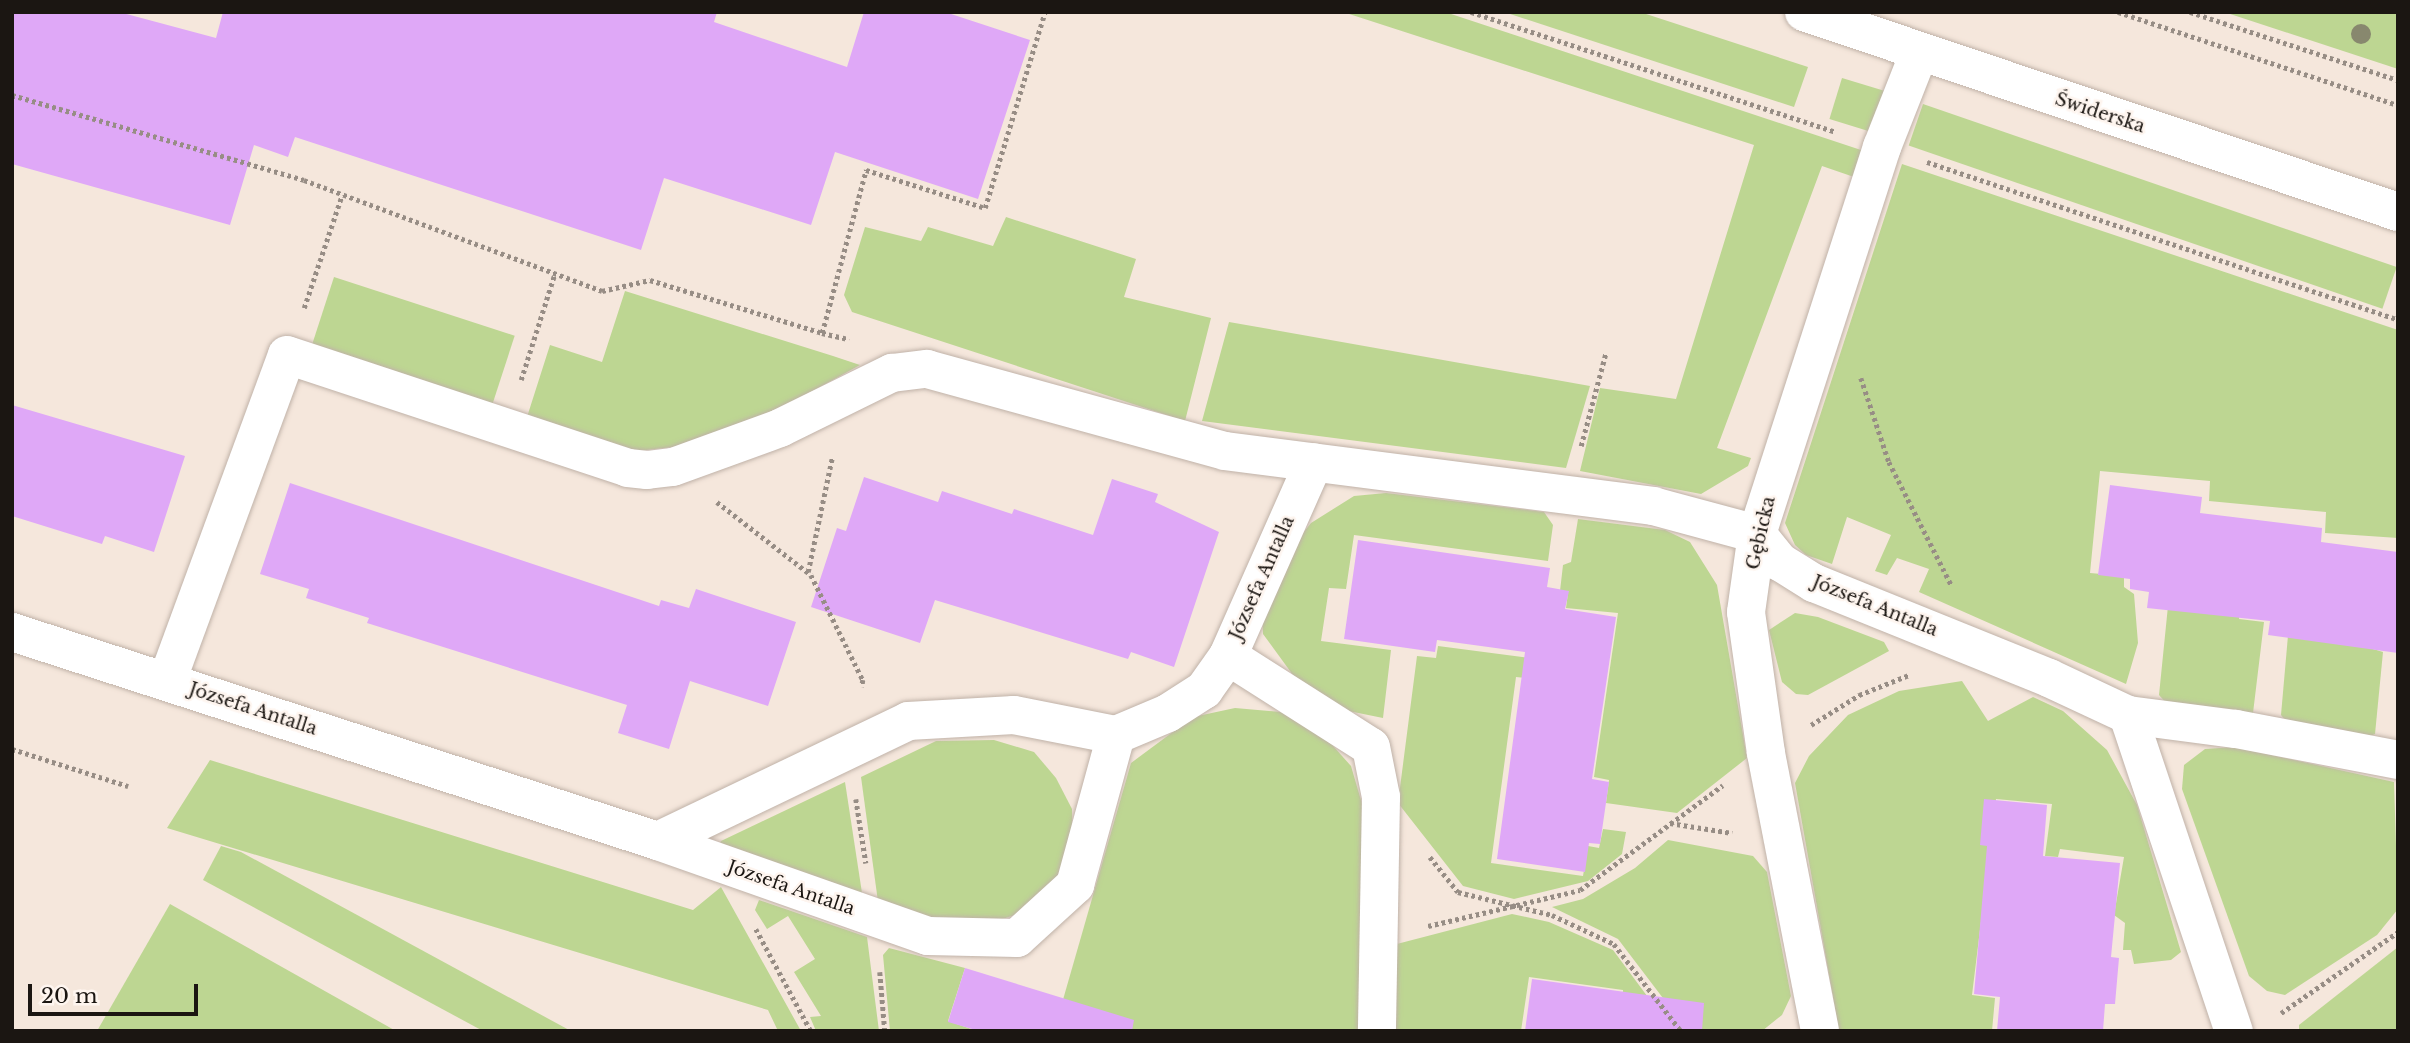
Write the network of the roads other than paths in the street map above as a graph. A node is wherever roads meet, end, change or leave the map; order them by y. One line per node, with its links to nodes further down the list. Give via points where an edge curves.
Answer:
1 (1804, 12): 2 (street, Świderska)
2 (1919, 53): 3 (street, Świderska); 5 (street, Gębicka, via 1882,147)
3 (2398, 212)
4 (1314, 462): 5 (street, via 1653,506); 7 (street, Józsefa Antalla); 8 (street, via 1225,451 927,369 892,373 780,428 673,467 628,468 287,355)
5 (1757, 534): 9 (street, Józsefa Antalla, via 1780,562 1814,583); 14 (street, Gębicka, via 1746,611 1766,753)
6 (12, 632): 8 (street, Józsefa Antalla)
7 (1228, 656): 10 (street, Józsefa Antalla, via 1204,690 1168,713); 13 (street, via 1371,747 1381,797)
8 (167, 681): 12 (street, Józsefa Antalla)
9 (2128, 715): 11 (street, Józsefa Antalla, via 2236,729); 15 (street)
10 (1116, 735): 12 (street, via 1014,715 908,721); 12 (street, Józsefa Antalla, via 1075,885 1017,937 928,936)
11 (2398, 760)
12 (657, 841)
13 (1377, 1031)
14 (1820, 1031)
15 (2234, 1031)

